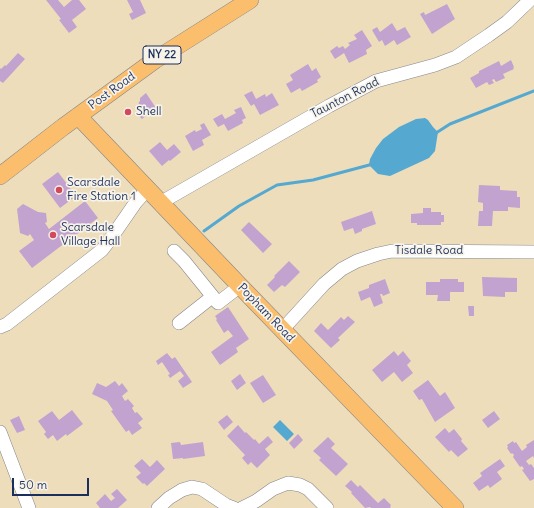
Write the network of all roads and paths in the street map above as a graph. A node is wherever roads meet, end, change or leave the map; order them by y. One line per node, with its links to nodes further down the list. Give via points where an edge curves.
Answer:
1 (530, 0): 6 (street, Taunton Road, via 506,22 456,56 435,65 376,81)
2 (245, 1): 3 (main road, Post Road / NY 22, via 155,60)
3 (78, 116): 4 (main road, Post Road / NY 22); 5 (main road, Popham Road)
4 (0, 176)
5 (148, 190): 6 (main road, Popham Road); 12 (street, via 136,202 102,250)
6 (160, 203): 9 (main road, Popham Road)
7 (174, 251): 10 (street)
8 (534, 252): 13 (street, Tisdale Road, via 392,251 378,254 342,269 324,284)
9 (240, 286): 10 (street, via 218,303); 13 (main road, Popham Road)
10 (212, 297): 11 (street)
11 (179, 323)
12 (0, 327)
13 (282, 330): 20 (main road, Popham Road)
14 (0, 432): 15 (street)
15 (29, 508)
16 (158, 508): 17 (street, via 169,498 192,487 202,489)
17 (234, 508)
18 (242, 508): 19 (street, via 273,488 294,483 308,489)
19 (327, 508)
20 (455, 508)

